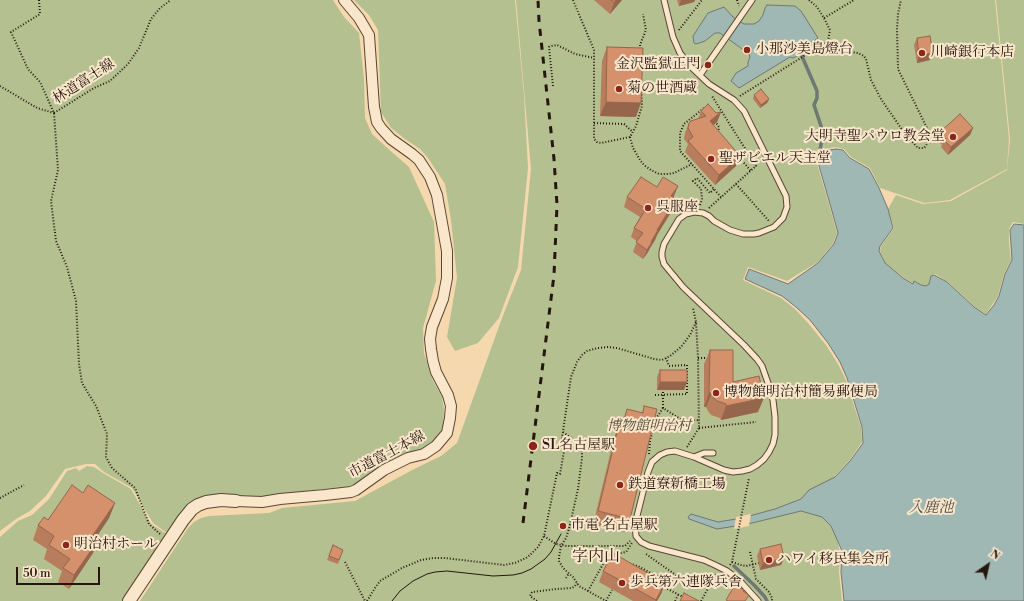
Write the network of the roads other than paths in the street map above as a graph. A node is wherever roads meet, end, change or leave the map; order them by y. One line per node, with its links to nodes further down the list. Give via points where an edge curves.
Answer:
1 (344, 0): 7 (street, 市道富士本線, via 369,35 377,122 385,134 419,160 426,169 437,195 447,251 447,278 430,339 436,372 451,406 447,433 436,446 424,454 408,458 384,470 350,492 262,502)
2 (664, 0): 4 (lane, via 673,37 680,53)
3 (752, 0): 4 (lane)
4 (700, 75): 6 (lane, via 734,100 746,115 787,202 785,213 779,223 759,233 749,234 730,230 703,213 686,214 679,219 664,244 664,264 682,287 757,359 762,366 773,400 773,444 757,465 733,472)
5 (713, 453): 6 (lane)
6 (694, 457): 9 (lane, via 675,451 656,458 648,472 635,524 636,536 645,544 715,565 739,580)
7 (236, 501): 8 (street, 市道富士本線, via 206,502 186,515)
8 (129, 601)
9 (758, 601)

